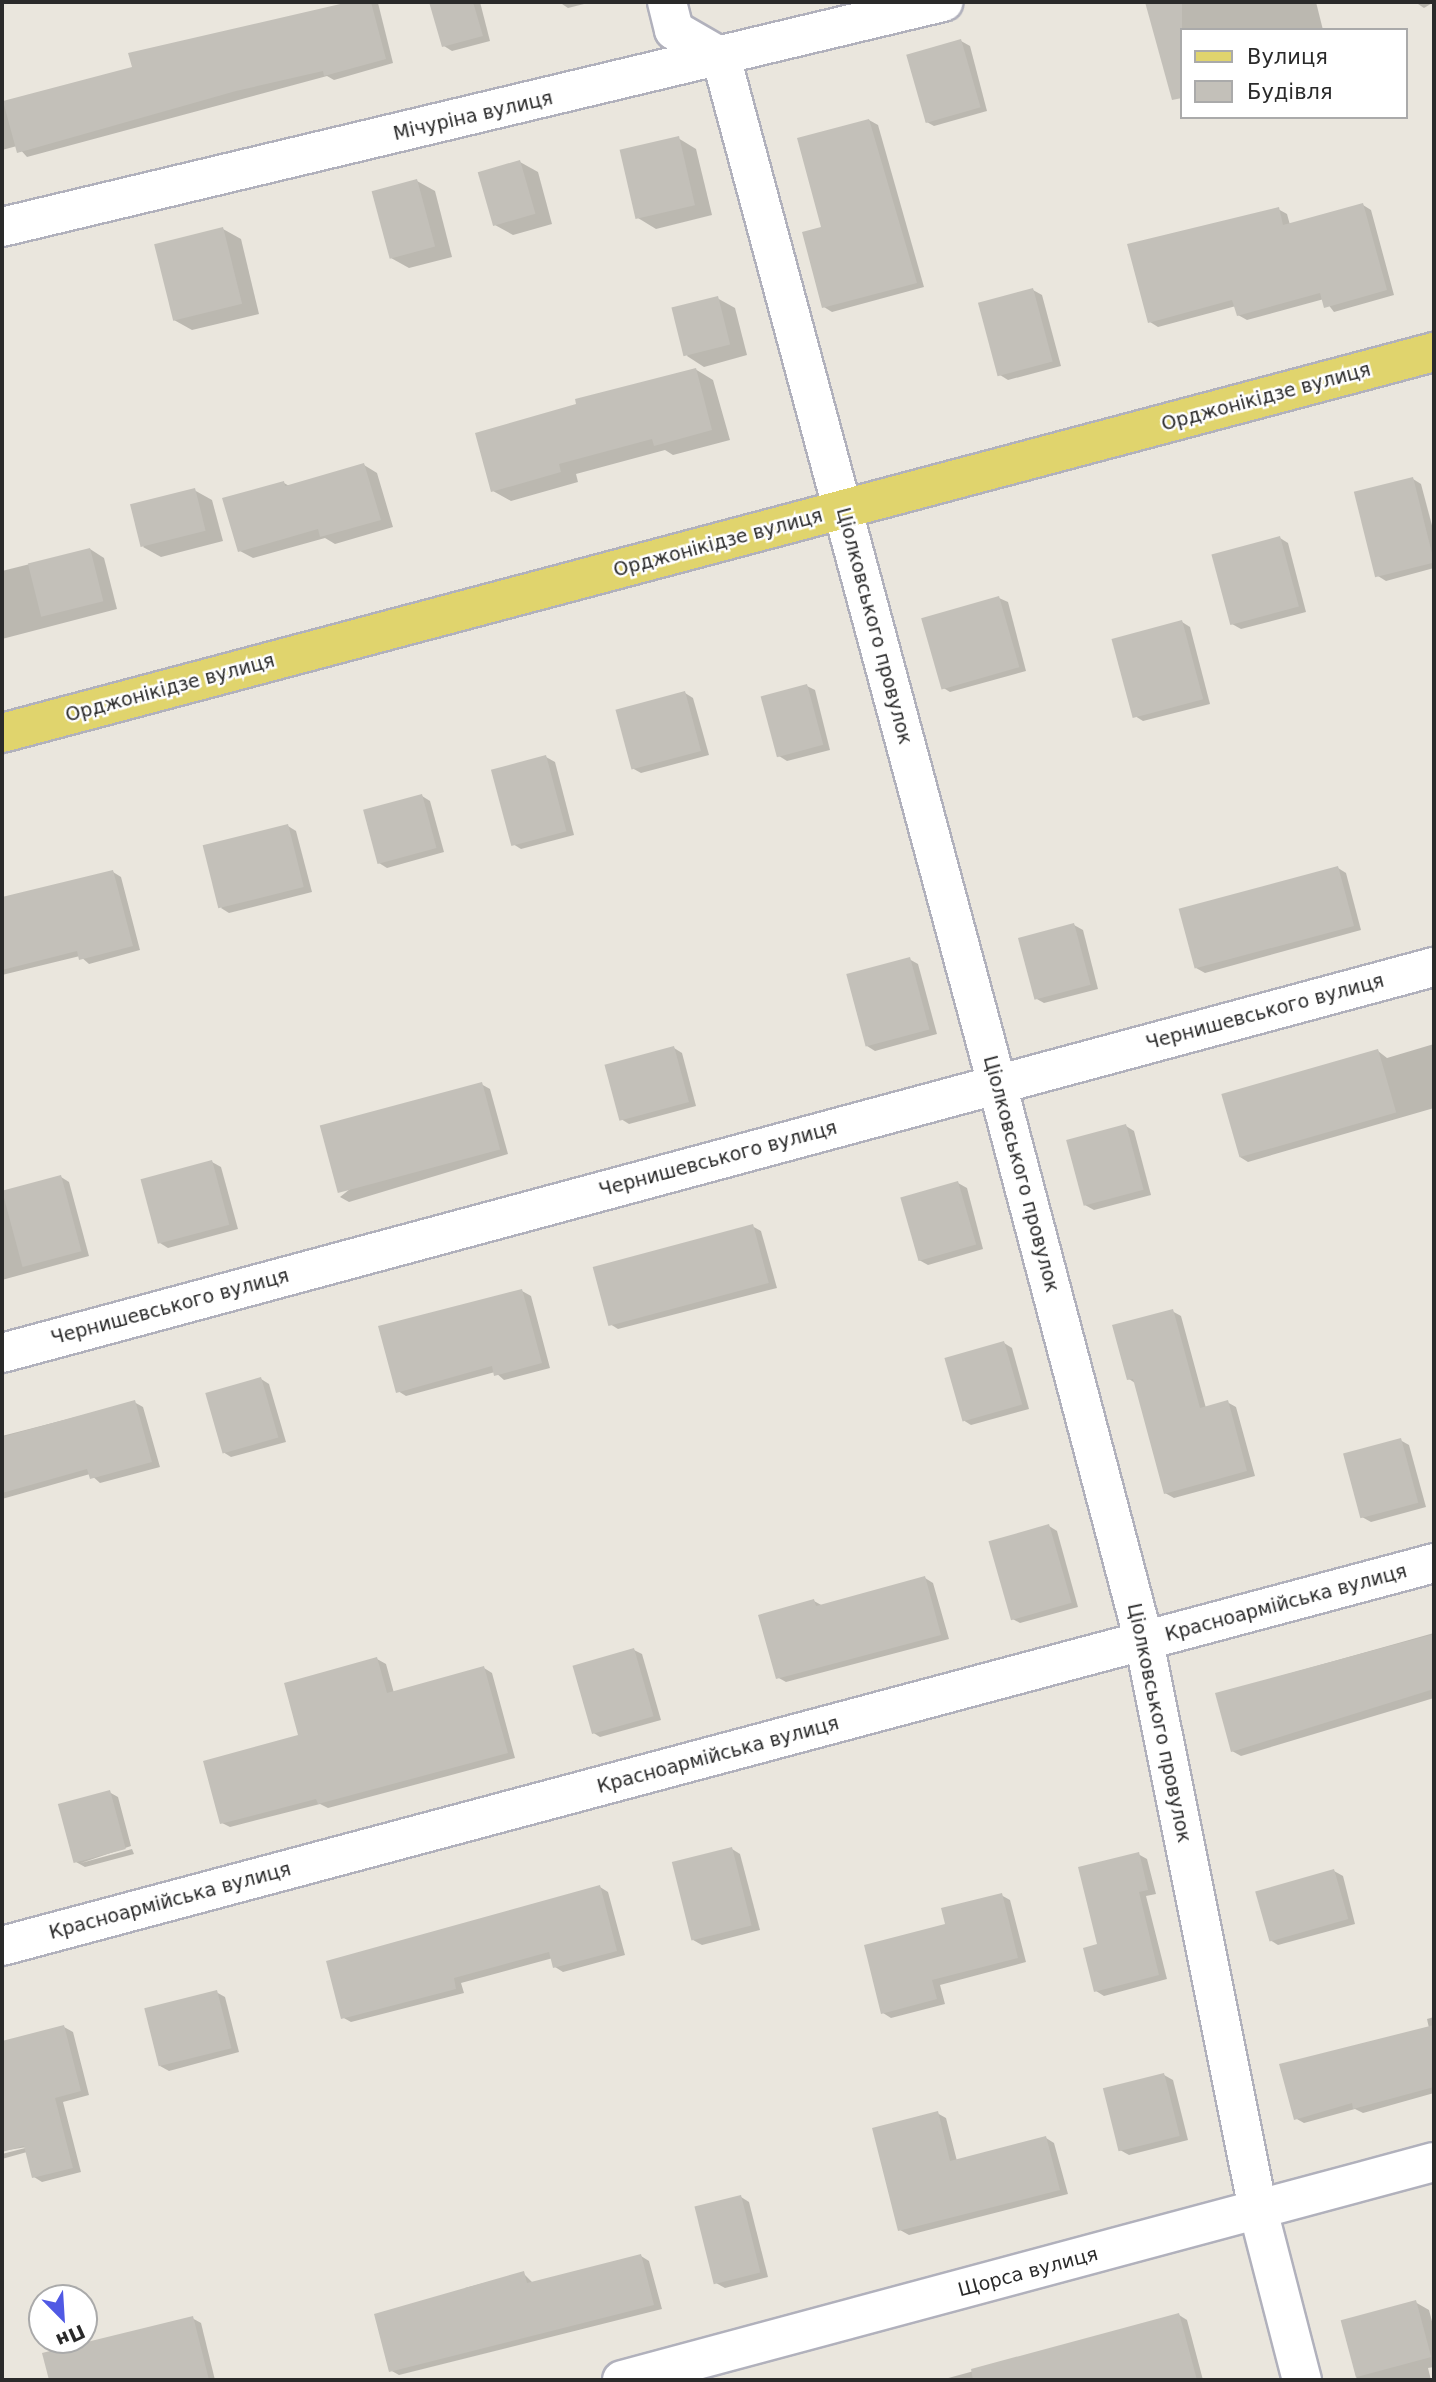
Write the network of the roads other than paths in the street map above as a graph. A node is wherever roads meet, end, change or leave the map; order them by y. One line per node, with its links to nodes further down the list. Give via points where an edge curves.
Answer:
1 (667, 2): 3 (street, via 674,30)
2 (943, 2): 3 (street, Мічуріна вулиця)
3 (721, 57): 4 (street, Мічуріна вулиця); 6 (street, Ціолковського провулок)
4 (2, 227)
5 (1434, 352): 6 (main road, Орджонікідзе вулиця)
6 (843, 509): 7 (main road, Орджонікідзе вулиця); 9 (street, Ціолковського провулок)
7 (2, 733)
8 (1434, 967): 9 (street, Чернишевського вулиця)
9 (998, 1084): 10 (street, Чернишевського вулиця); 12 (street, Ціолковського провулок)
10 (2, 1353)
11 (1434, 1563): 12 (street, Красноармійська вулиця)
12 (1144, 1641): 13 (street, Красноармійська вулиця); 15 (street, Ціолковського провулок)
13 (2, 1946)
14 (1434, 2162): 15 (street, Щорса вулиця)
15 (1258, 2210): 16 (street, Щорса вулиця); 17 (street, Ціолковського провулок)
16 (622, 2380)
17 (1302, 2380)

